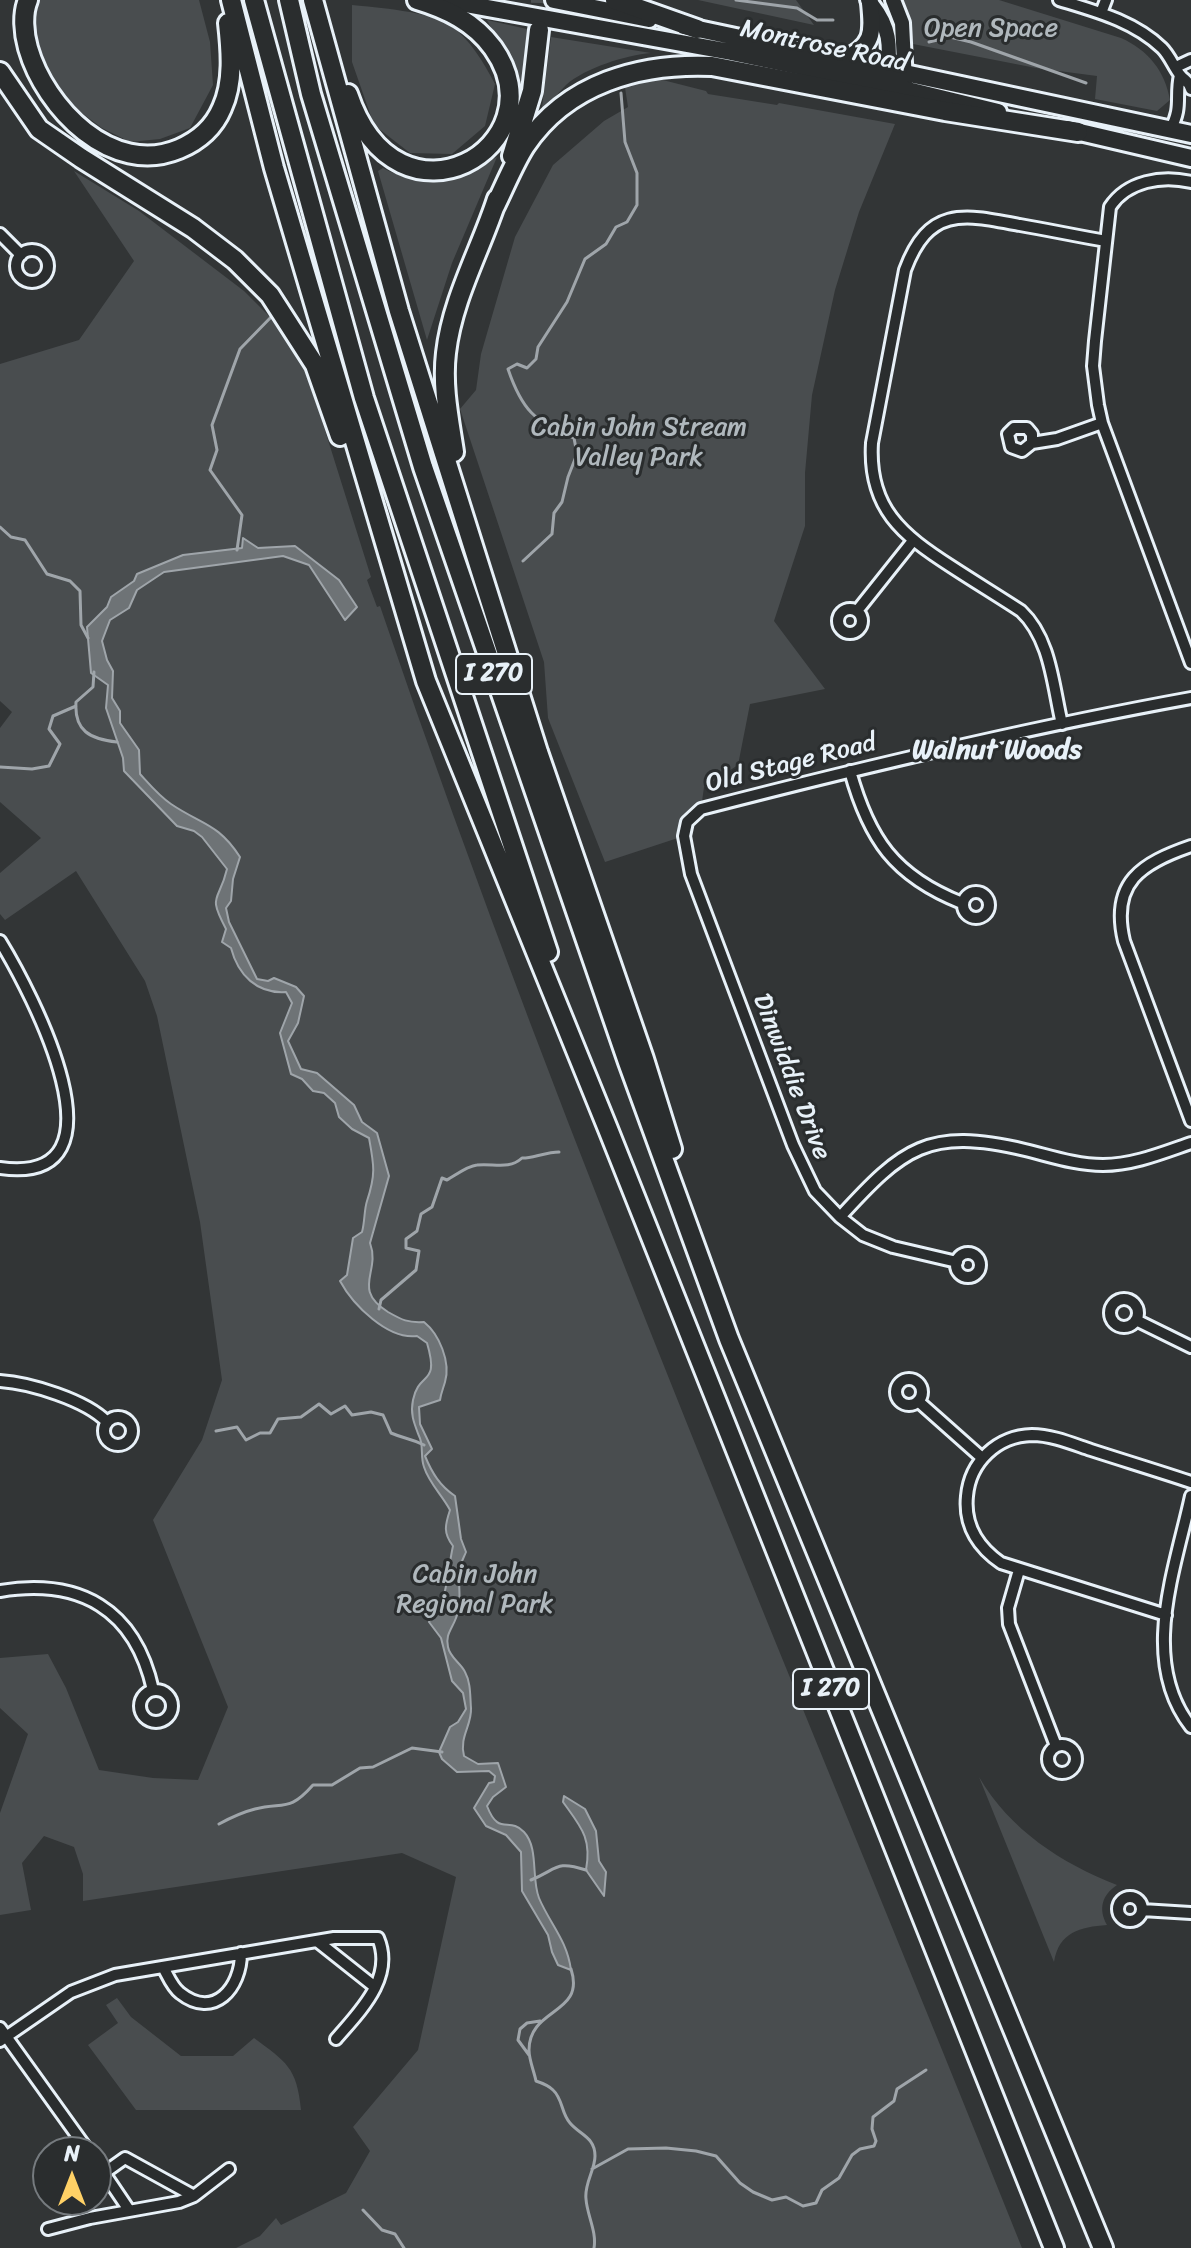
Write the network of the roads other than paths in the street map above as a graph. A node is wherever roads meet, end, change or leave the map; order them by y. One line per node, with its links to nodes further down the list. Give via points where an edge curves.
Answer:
1 (28, 0): 2 (highway, via 28,49 60,108 102,143 144,155 167,154 200,137 223,107 229,87)
2 (229, 0): 36 (highway, I 270)
3 (254, 0): 48 (highway, I 270, via 364,398)
4 (289, 0): 54 (highway, I 270, via 311,94 423,467)
5 (417, 0): 12 (highway, via 448,10 476,30 498,56 509,87 506,117 493,141 472,160 442,171 410,167 377,148 354,110)
6 (443, 0): 21 (main road, Montrose Road)
7 (554, 0): 15 (main road, Montrose Road)
8 (615, 0): 15 (highway)
9 (893, 0): 22 (street, via 902,23)
10 (1059, 0): 14 (street)
11 (1106, 0): 14 (street)
12 (313, 1): 35 (highway, I 270, via 399,311)
13 (869, 1): 17 (main road, via 869,41 858,54); 21 (street, via 887,26)
14 (1101, 13): 19 (street, via 1140,30 1164,50)
15 (697, 29): 17 (main road, Montrose Road)
16 (539, 30): 29 (highway, via 532,91)
17 (843, 60): 21 (main road, Montrose Road)
18 (1191, 60): 19 (street)
19 (1178, 71): 23 (street); 24 (street, via 1180,107)
20 (0, 72): 36 (highway, via 39,129 193,228 270,295 315,365 366,511)
21 (888, 77): 22 (main road, Montrose Road)
22 (905, 81): 24 (main road, Montrose Road); 25 (main road, Montrose Road)
23 (1191, 89)
24 (1170, 130): 26 (main road, Montrose Road)
25 (1078, 132): 27 (main road, Montrose Road); 29 (highway, via 712,66 661,66 620,75 588,90 541,126 524,147)
26 (1191, 134)
27 (1191, 158)
28 (1191, 182): 31 (street, via 1150,181 1123,190 1110,207)
29 (494, 208): 35 (highway, via 452,320 446,353 444,383)
30 (0, 234): 32 (street)
31 (1106, 241): 33 (street, via 1093,366); 37 (street, via 972,216 944,221 915,247 905,270 871,460 883,504)
32 (21, 255)
33 (1102, 423): 34 (street); 39 (street)
34 (1032, 443)
35 (463, 510): 54 (highway, I 270, via 538,752 644,1059)
36 (383, 541): 48 (highway, I 270, via 426,681)
37 (912, 542): 38 (street); 41 (street, via 1028,618 1044,646)
38 (857, 611)
39 (1191, 663)
40 (1191, 698): 41 (street, Old Stage Road)
41 (1062, 724): 42 (street, Old Stage Road)
42 (850, 771): 43 (street, Old Stage Road, via 701,809); 45 (street, via 869,826 895,860)
43 (687, 822): 51 (street, Dinwiddie Drive, via 684,836 700,902 793,1145 815,1191)
44 (1191, 846): 47 (street, via 1144,866 1128,888 1121,915 1124,941)
45 (962, 903)
46 (0, 941): 50 (street, via 46,1029 69,1123 60,1148 46,1163 26,1170)
47 (1191, 1121)
48 (608, 1129): 83 (highway, I 270)
49 (1191, 1143): 51 (street, via 1114,1165 1079,1163 976,1140 927,1146 883,1171)
50 (0, 1168)
51 (840, 1217): 52 (street, Dinwiddie Drive, via 877,1241)
52 (957, 1262)
53 (1136, 1320): 55 (street)
54 (729, 1339): 84 (highway, I 270)
55 (1191, 1347)
56 (0, 1381): 58 (street, via 86,1405)
57 (918, 1401): 59 (street)
58 (107, 1422)
59 (981, 1457): 60 (street, via 1020,1436 1041,1436); 62 (street, via 968,1487 971,1528 988,1553)
60 (1191, 1482)
61 (1191, 1496): 64 (street)
62 (1019, 1570): 64 (street); 67 (street, via 1009,1624)
63 (0, 1591): 65 (street, via 46,1587 100,1605 137,1641)
64 (1166, 1615): 66 (street, via 1167,1680)
65 (153, 1690)
66 (1191, 1727)
67 (1056, 1746)
68 (1142, 1910): 69 (street)
69 (1191, 1913)
70 (317, 1941): 71 (street); 73 (street); 73 (street, via 378,1938 382,1959)
71 (241, 1953): 72 (street); 72 (street, via 236,1984 211,2002 184,1996)
72 (163, 1967): 74 (street, via 92,1982)
73 (375, 1987): 75 (street)
74 (2, 2035): 76 (street)
75 (336, 2039)
76 (77, 2136)
77 (112, 2167): 80 (street, via 125,2158)
78 (229, 2169): 80 (street)
79 (112, 2185): 81 (street)
80 (194, 2196): 81 (street)
81 (129, 2210): 82 (street)
82 (48, 2229)
83 (1054, 2248)
84 (1103, 2248)

